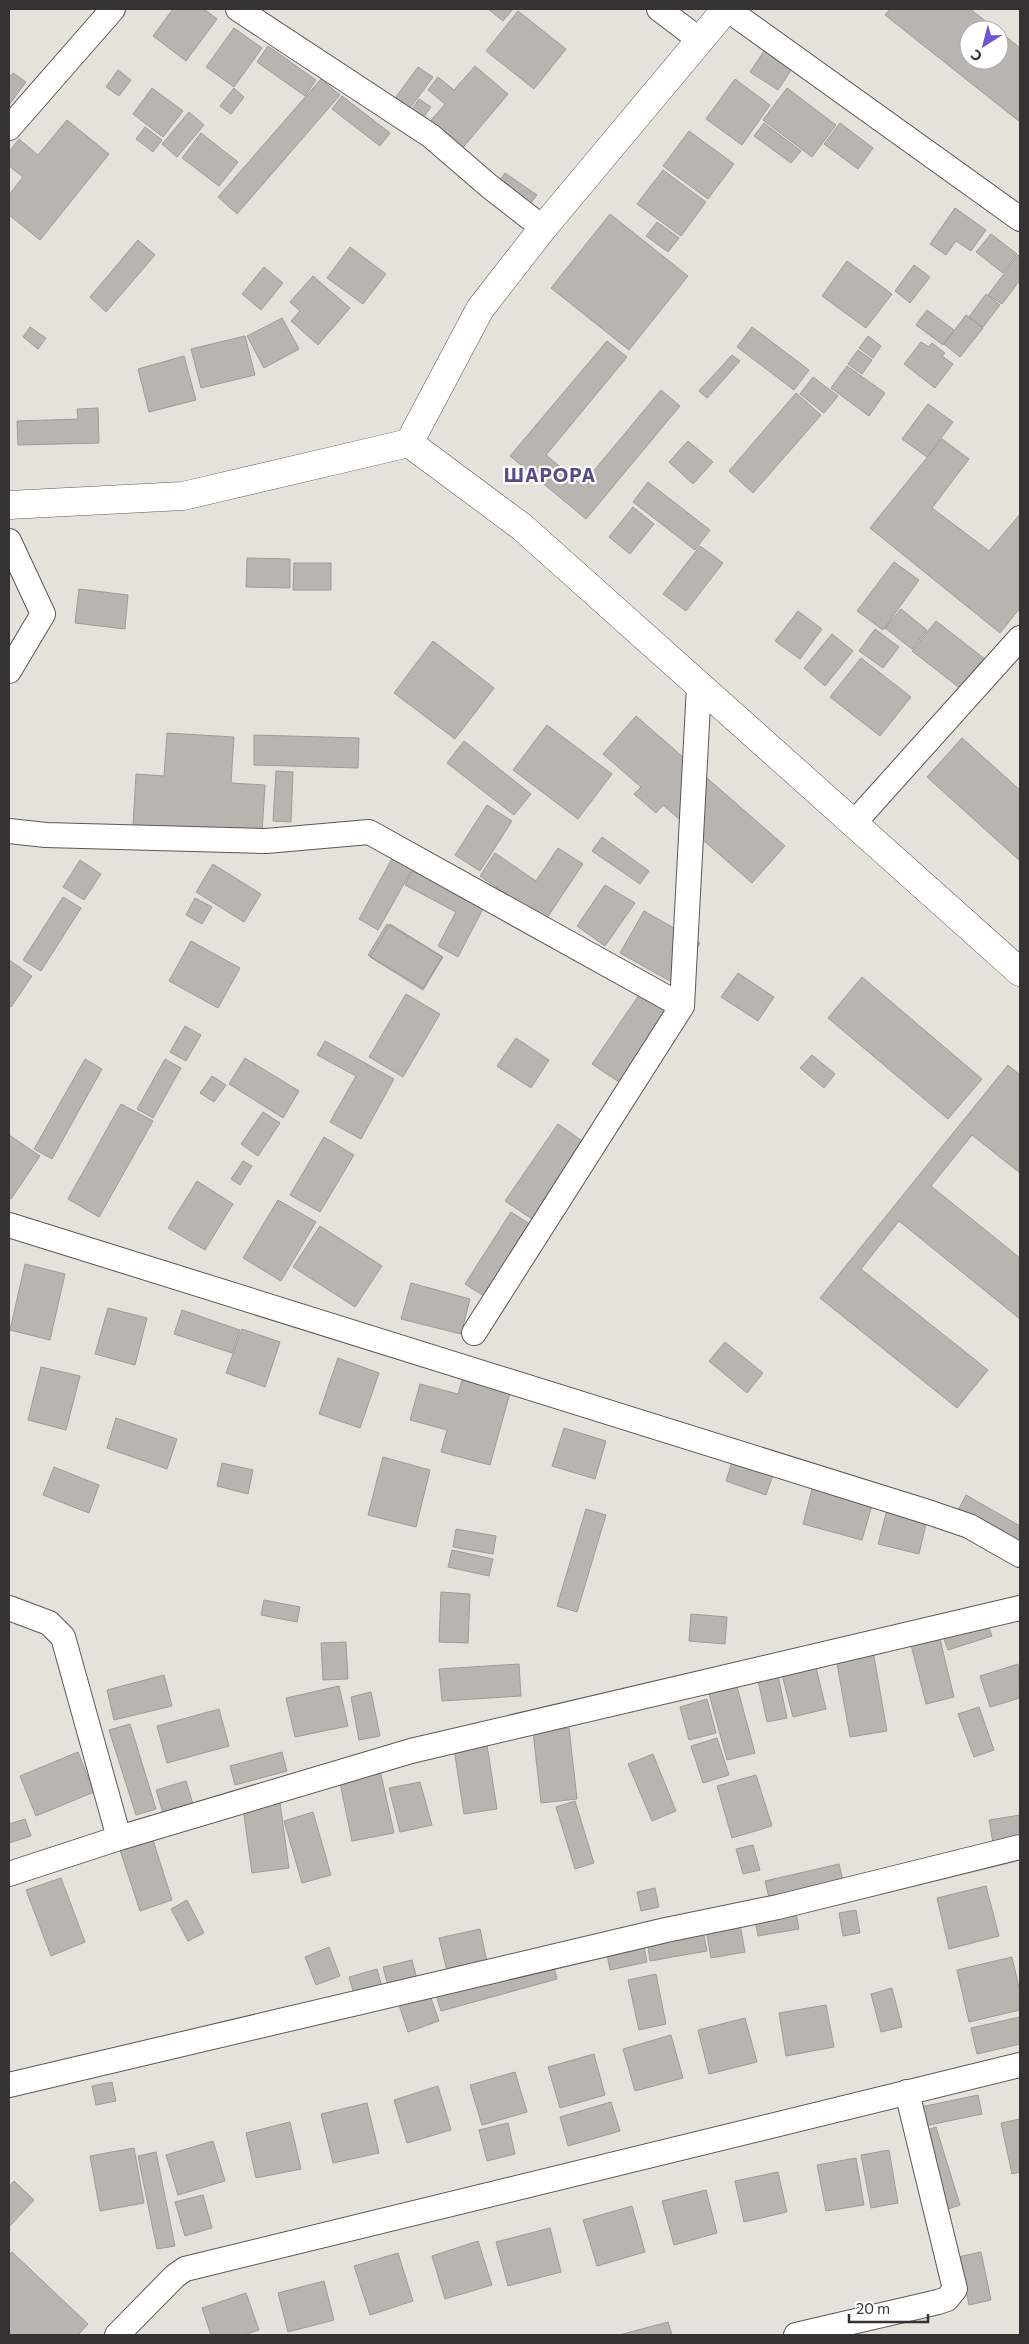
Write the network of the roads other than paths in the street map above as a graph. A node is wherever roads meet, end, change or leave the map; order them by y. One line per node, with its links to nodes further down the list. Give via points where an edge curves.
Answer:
1 (113, 9): 6 (street)
2 (238, 9): 8 (street, via 430,136)
3 (659, 9): 5 (street)
4 (726, 9): 5 (street); 7 (street)
5 (701, 41): 8 (street)
6 (9, 128)
7 (1020, 219)
8 (543, 228): 9 (street, via 480,309)
9 (409, 442): 10 (street, via 183,496); 14 (street, via 522,527)
10 (9, 505)
11 (9, 541): 13 (street, via 43,614)
12 (1020, 638): 15 (street)
13 (9, 670)
14 (699, 686): 15 (street); 18 (street)
15 (853, 824): 17 (street)
16 (9, 831): 18 (street, via 46,835 266,841 369,832)
17 (1020, 972)
18 (682, 1006): 20 (street)
19 (9, 1225): 21 (street, via 931,1513 969,1526)
20 (474, 1333)
21 (1020, 1555)
22 (9, 1608): 24 (street, via 48,1623 63,1637)
23 (1020, 1608): 24 (street, via 411,1751)
24 (119, 1838): 26 (street)
25 (1020, 1847): 28 (street, via 778,1907 666,1930)
26 (9, 1874)
27 (1020, 2065): 29 (street)
28 (9, 2086)
29 (908, 2092): 30 (street, via 185,2269 174,2276); 31 (street, via 955,2289 947,2299 938,2302)
30 (117, 2335)
31 (796, 2335)

